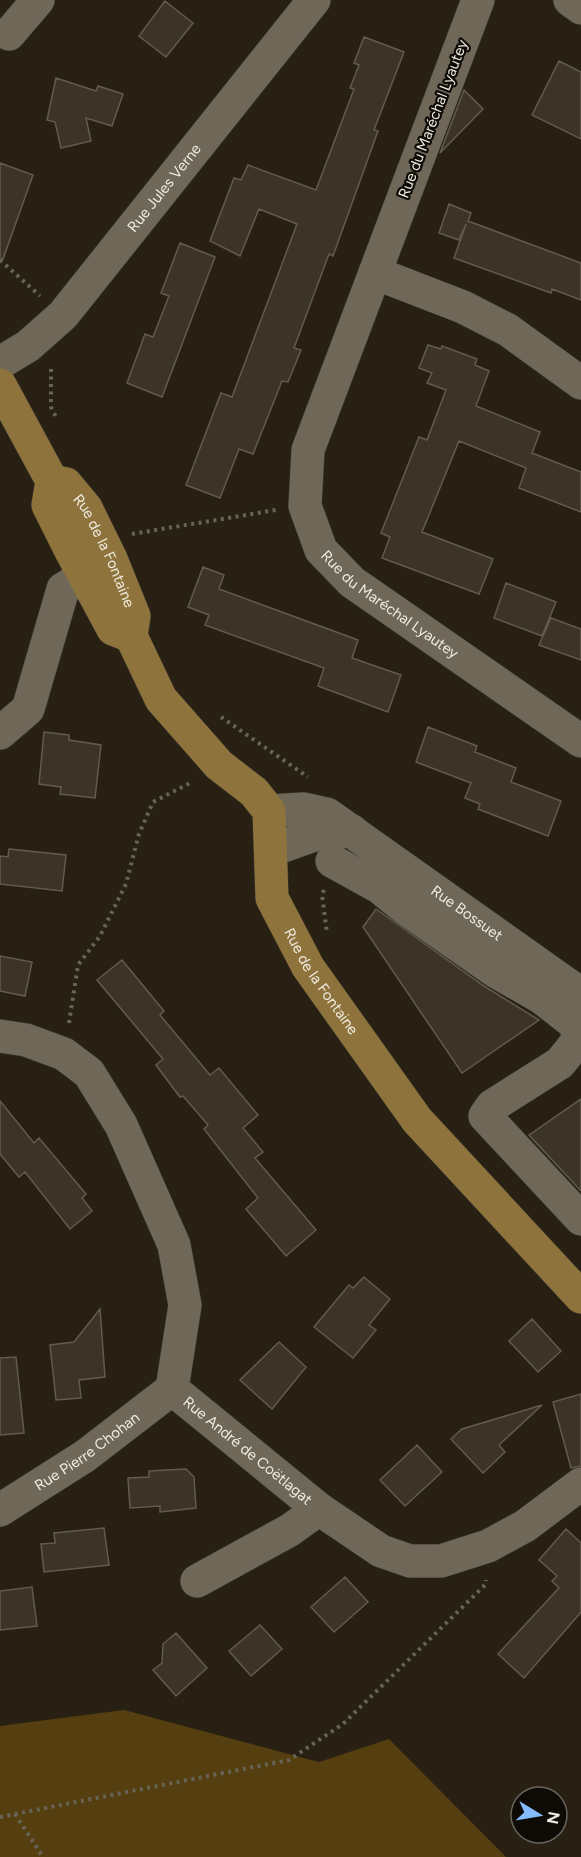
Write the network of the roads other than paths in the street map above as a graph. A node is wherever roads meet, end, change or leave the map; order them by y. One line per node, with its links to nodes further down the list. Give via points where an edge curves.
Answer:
1 (38, 0): 6 (street)
2 (478, 0): 7 (street, Rue du Maréchal Lyautey)
3 (570, 0): 5 (street)
4 (308, 2): 8 (street, Rue Jules Verne, via 63,315 28,346)
5 (581, 8)
6 (9, 34)
7 (375, 273): 9 (street, via 463,307 508,330); 16 (street, Rue du Maréchal Lyautey, via 308,450 305,506 321,550 352,582)
8 (0, 363)
9 (581, 383)
10 (0, 385): 11 (main road)
11 (52, 481): 12 (main road, Rue de la Fontaine, via 72,489); 13 (main road, Rue de la Fontaine, via 48,505)
12 (105, 547): 13 (street); 14 (main road, Rue de la Fontaine, via 134,616)
13 (83, 575): 14 (main road, Rue de la Fontaine, via 113,629); 15 (street, via 63,589 28,709)
14 (131, 636): 17 (main road, Rue de la Fontaine, via 161,699 219,765 254,792)
15 (0, 733)
16 (581, 741)
17 (269, 811): 18 (street, Rue Bossuet, via 304,809 327,814); 19 (main road, Rue de la Fontaine)
18 (352, 831): 19 (street, via 317,834); 21 (street, Rue Bossuet)
19 (272, 850): 24 (main road, Rue de la Fontaine, via 272,898 308,967 417,1120)
20 (332, 861): 23 (street, via 379,887 574,1023 578,1032 576,1043 560,1063 492,1106 486,1116)
21 (581, 994)
22 (0, 1036): 25 (street, Rue André de Coëtlagat, via 26,1040 64,1054 89,1073 121,1125 174,1245 184,1305)
23 (581, 1219)
24 (581, 1297)
25 (172, 1389): 27 (street, Rue André de Coëtlagat); 28 (street, Rue Pierre Chohan, via 85,1456)
26 (581, 1484): 27 (street, Rue André de Coëtlagat, via 525,1526 488,1546 441,1561 410,1561 381,1551)
27 (319, 1509): 29 (street, via 290,1530)
28 (0, 1510)
29 (197, 1581)

